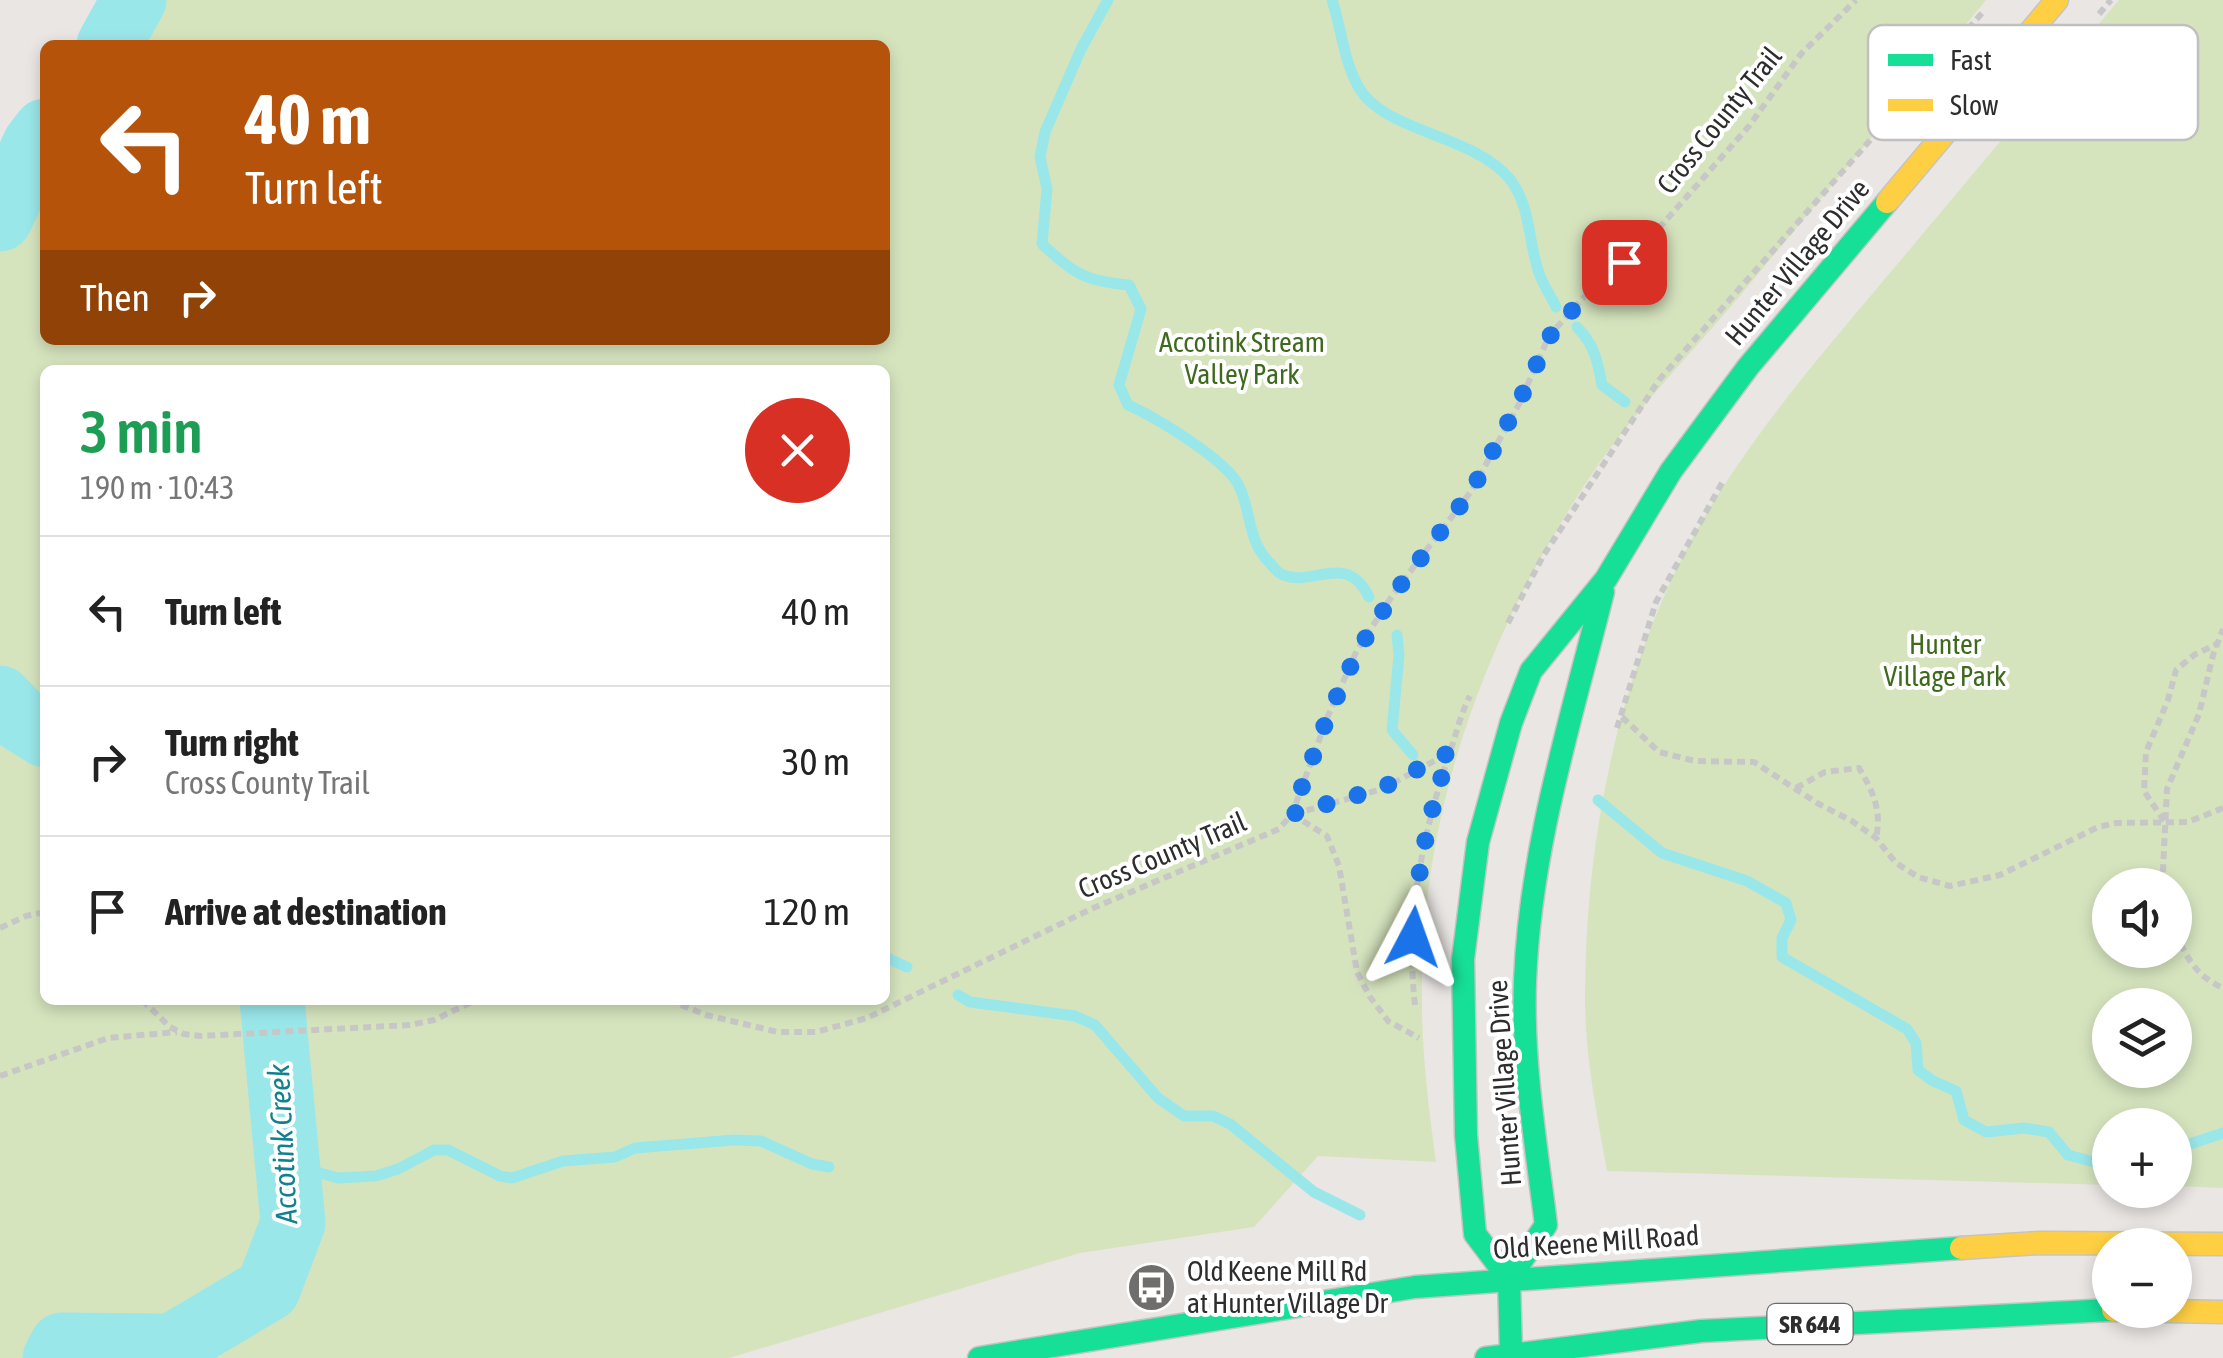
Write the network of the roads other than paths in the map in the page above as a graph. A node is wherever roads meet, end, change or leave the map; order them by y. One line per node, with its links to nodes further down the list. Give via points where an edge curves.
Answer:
1 (2056, 0): 2 (street, Hunter Village Drive)
2 (2035, 25)
3 (1939, 140): 4 (street, Hunter Village Drive, via 1748,367 1671,471)
4 (1606, 580): 6 (street, Hunter Village Drive, via 1531,904 1524,982 1546,1225); 6 (street, Hunter Village Drive, via 1531,671 1478,842 1464,958 1466,1135 1476,1234)
5 (2223, 1244): 6 (street, Old Keene Mill Road, via 2039,1244)
6 (1509, 1279): 10 (street); 11 (street, Old Keene Mill Road, via 1415,1287)
7 (2092, 1311): 10 (street, SR 644, via 1701,1331)
8 (2192, 1311): 9 (street, SR 644)
9 (2223, 1312)
10 (1510, 1354): 12 (street, SR 644)
11 (979, 1358)
12 (1486, 1358)

